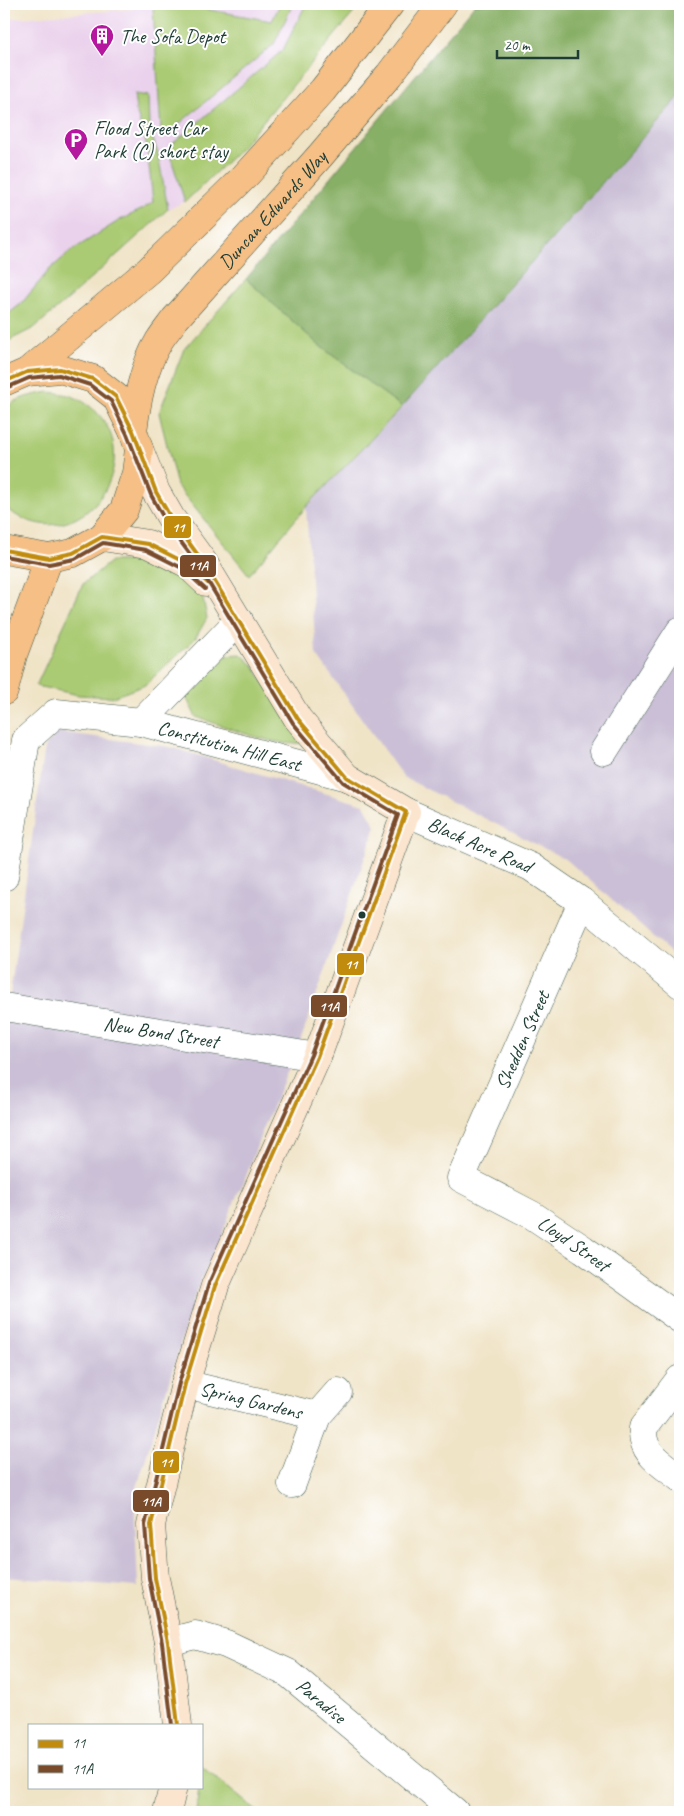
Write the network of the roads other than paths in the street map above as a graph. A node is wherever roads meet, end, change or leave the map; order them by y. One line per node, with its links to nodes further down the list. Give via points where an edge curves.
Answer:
1 (390, 4): 3 (highway, via 323,90 245,176 149,270)
2 (443, 4): 4 (highway, Duncan Edwards Way, via 320,156 159,341 138,396)
3 (15, 377): 4 (highway, via 60,369 93,379 116,397)
4 (136, 440): 5 (highway, Duncan Edwards Way, via 136,473 124,510); 8 (street, Black Acre Road, via 156,492)
5 (102, 537): 7 (highway, via 73,553); 8 (street, Black Acre Road, via 148,544 186,563)
6 (4, 550): 7 (highway)
7 (49, 558): 10 (highway, via 13,655)
8 (232, 610): 11 (street); 13 (street, Black Acre Road, via 298,720)
9 (680, 631): 12 (street)
10 (4, 690)
11 (141, 722): 13 (street, Constitution Hill East); 15 (street, Constitution Hill East, via 56,713 26,740)
12 (604, 751)
13 (347, 777): 14 (street, Black Acre Road)
14 (406, 812): 16 (street, Black Acre Road, via 531,867); 19 (street)
15 (4, 877)
16 (582, 902): 17 (street, Black Acre Road); 20 (street, Shedden Street)
17 (680, 984)
18 (4, 1007): 19 (street, New Bond Street)
19 (317, 1057): 23 (street, via 215,1286)
20 (461, 1178): 21 (street, Lloyd Street, via 532,1215)
21 (680, 1319)
22 (680, 1379): 26 (street, via 643,1428 642,1436 647,1451)
23 (184, 1384): 25 (street, Spring Gardens); 28 (street, via 151,1525 156,1578)
24 (338, 1392): 25 (street, Spring Gardens)
25 (317, 1416): 27 (street, Spring Gardens)
26 (680, 1478)
27 (292, 1484)
28 (168, 1642): 29 (street); 32 (street, Paradise, via 195,1635 226,1644 288,1673)
29 (178, 1724)
30 (173, 1788): 31 (street)
31 (167, 1812)
32 (456, 1812)

